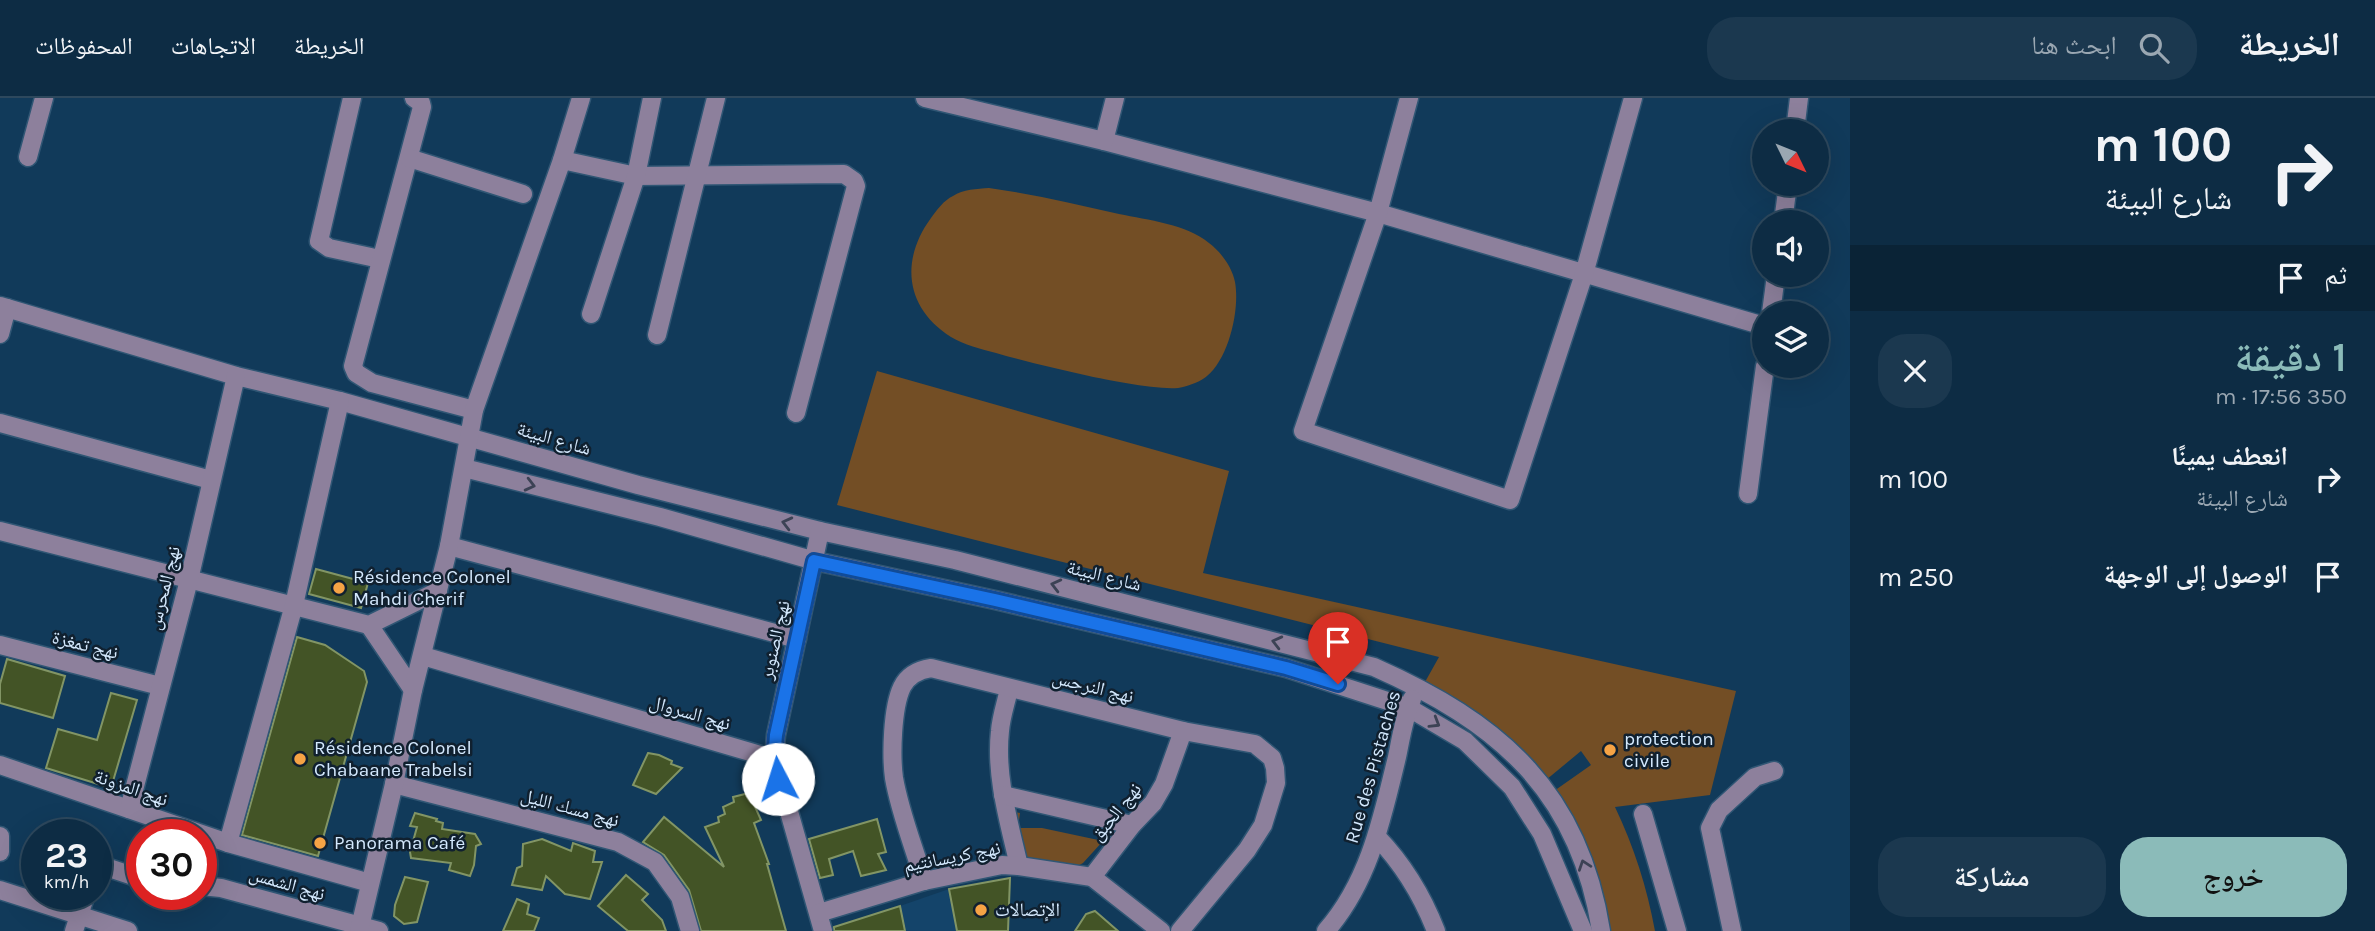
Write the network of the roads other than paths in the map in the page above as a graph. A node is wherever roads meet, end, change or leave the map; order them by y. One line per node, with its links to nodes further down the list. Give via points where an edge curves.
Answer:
1 (44, 98): 14 (street)
2 (352, 98): 21 (street, via 319,242)
3 (414, 98): 15 (street, via 422,107)
4 (581, 98): 16 (street)
5 (652, 98): 17 (street)
6 (716, 98): 18 (street)
7 (925, 98): 13 (street)
8 (1115, 98): 13 (street)
9 (1409, 98): 20 (street)
10 (1633, 98): 22 (street)
11 (1799, 98): 12 (street)
12 (1796, 119)
13 (1104, 141): 20 (street)
14 (29, 157)
15 (409, 159): 19 (street); 21 (street)
16 (562, 160): 17 (street); 31 (street)
17 (636, 176): 18 (street); 24 (street)
18 (696, 176): 27 (street); 32 (street, via 844,174 855,181)
19 (523, 194)
20 (1378, 213): 22 (street); 22 (street, via 1303,431 1510,500)
21 (380, 259): 31 (street, via 353,366 356,373 372,383)
22 (1584, 274): 25 (street)
23 (3, 307): 26 (street); 28 (street, شارع البيئة)
24 (591, 314)
25 (1752, 323)
26 (0, 334)
27 (657, 335)
28 (236, 376): 30 (street, شارع البيئة); 36 (street, نهج المحرس)
29 (1763, 378): 37 (street)
30 (340, 401): 34 (street, شارع البيئة); 44 (street)
31 (474, 410): 34 (street)
32 (796, 413)
33 (0, 423): 36 (street)
34 (468, 437): 35 (street); 39 (street, شارع البيئة, one-way to 34)
35 (464, 468): 40 (street); 41 (street, one-way to 41)
36 (211, 480): 42 (street, نهج المحرس)
37 (1748, 494)
38 (0, 531): 42 (street)
39 (820, 531): 41 (street, نهج الصنوبر); 50 (street, شارع البيئة, one-way to 39, via 1374,667 955,560)
40 (449, 546): 43 (street); 46 (street)
41 (814, 561): 46 (street, نهج الصنوبر); 53 (street, via 1286,668)
42 (189, 580): 44 (street); 49 (street, نهج المحرس)
43 (438, 591): 45 (street); 48 (street)
44 (294, 605): 45 (street); 65 (street)
45 (369, 625): 52 (street)
46 (797, 639): 55 (street, نهج الصنوبر)
47 (0, 645): 49 (street, نهج تمغزة)
48 (423, 656): 52 (street); 55 (street, نهج السروال)
49 (160, 686): 60 (street, نهج المحرس)
50 (1418, 687): 53 (street, Rue des Pistaches); 85 (street, شارع البيئة, one-way to 50, via 1581,857 1540,782 1493,735)
51 (1009, 689): 54 (street, نهج النرجس); 59 (street, via 1000,731); 69 (street, نهج النرجس, via 932,668 909,676 902,688 893,737 894,775)
52 (413, 690): 58 (street)
53 (1409, 708): 64 (street, Rue des Pistaches); 84 (street, one-way to 84, via 1465,741 1512,788 1542,834)
54 (1183, 731): 62 (street, نهج الحبق, via 1164,784); 81 (street, نهج النرجس, via 1255,744 1272,758 1276,783 1263,825 1247,850)
55 (774, 759): 73 (street)
56 (0, 765): 60 (street, نهج المزونة)
57 (1774, 771): 87 (street, via 1755,777 1719,810 1710,828)
58 (394, 784): 70 (street); 78 (street, نهج مسك الليل, via 618,842 655,862 680,897)
59 (1003, 795): 62 (street); 67 (street)
60 (129, 809): 65 (street, نهج المزونة)
61 (1643, 814): 86 (street)
62 (1132, 825): 68 (street, نهج الحبق)
63 (0, 836): 66 (street)
64 (1377, 837): 82 (street, Rue des Pistaches, via 1360,881); 83 (street, via 1417,888)
65 (228, 843): 70 (street, نهج المزونة)
66 (0, 852)
67 (1018, 866): 68 (street, نهج كريسانتيم); 69 (street, نهج كريسانتيم)
68 (1091, 877): 80 (street, نهج كريسانتيم)
69 (924, 881): 73 (street, نهج كريسانتيم)
70 (370, 883): 75 (street)
71 (217, 888): 75 (street, نهج الشمس)
72 (0, 890): 74 (street)
73 (819, 913): 79 (street)
74 (76, 923): 76 (street)
75 (360, 929): 77 (street, نهج الشمس)
76 (128, 931)
77 (379, 931)
78 (690, 931)
79 (823, 931)
80 (1161, 931)
81 (1180, 931)
82 (1326, 931)
83 (1436, 931)
84 (1583, 931)
85 (1601, 931)
86 (1677, 931)
87 (1732, 931)

